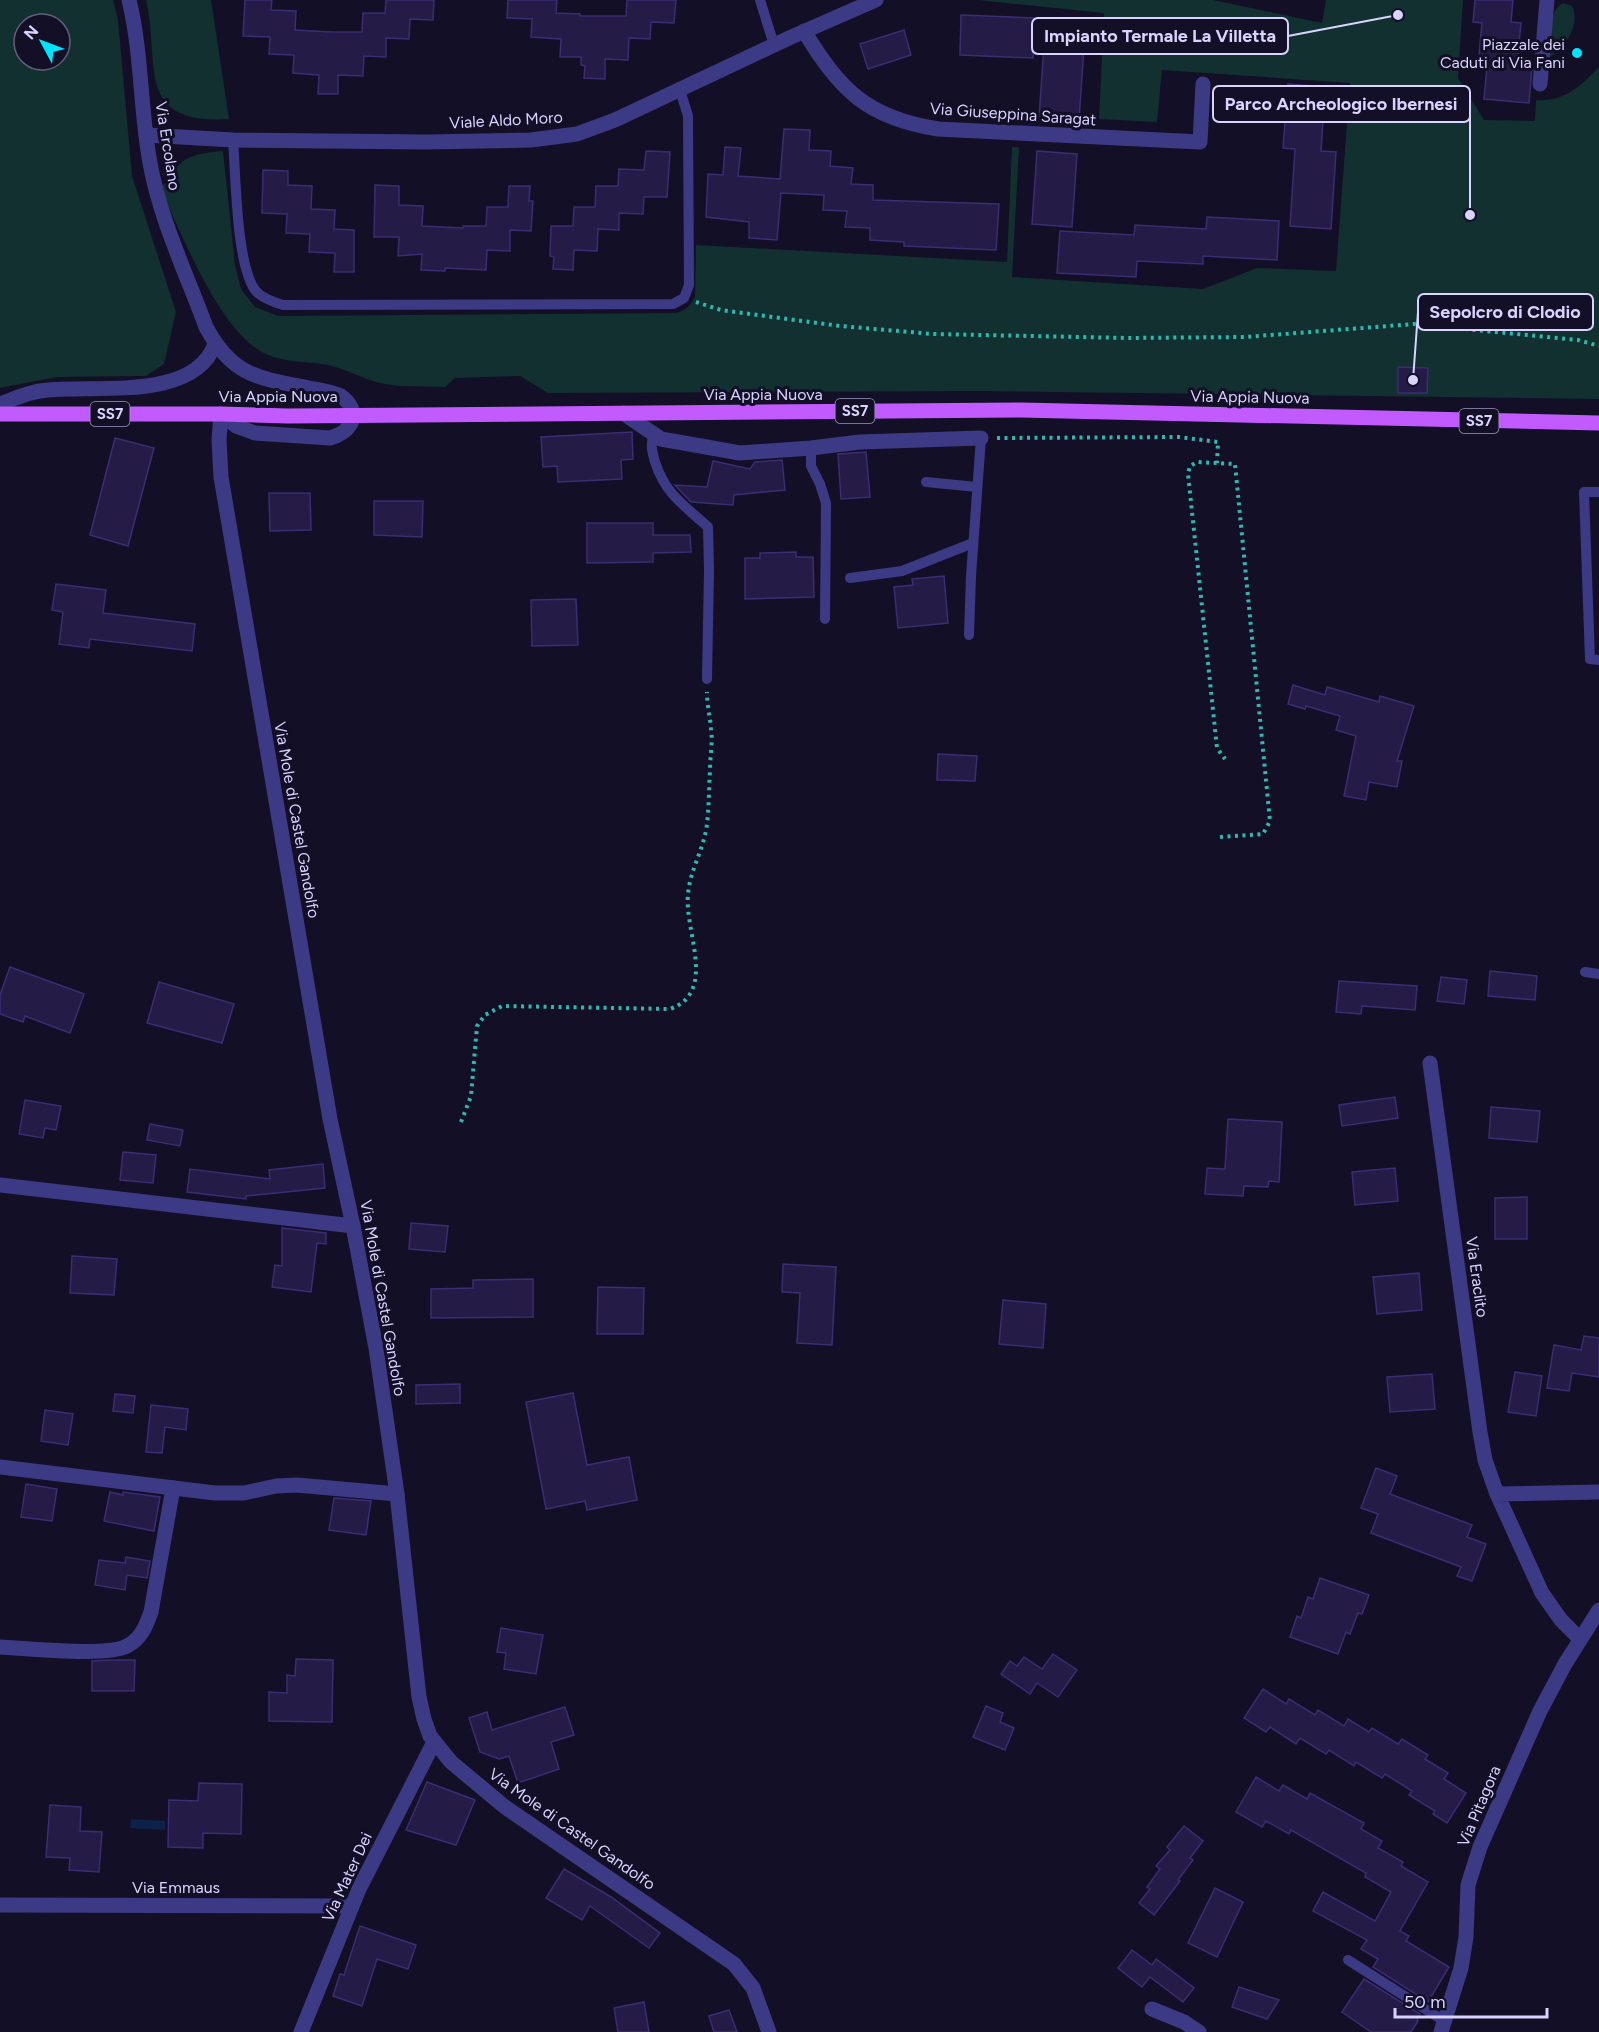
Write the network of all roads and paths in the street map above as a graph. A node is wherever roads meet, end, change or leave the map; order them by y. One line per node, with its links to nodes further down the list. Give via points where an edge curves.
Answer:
1 (129, 0): 10 (street, Via Ercolano)
2 (760, 0): 6 (lane)
3 (876, 0): 5 (street, Viale Aldo Moro)
4 (1546, 0): 8 (street)
5 (804, 31): 6 (street, Viale Aldo Moro); 7 (street, Via Giuseppina Saragat, via 833,75 862,102 882,114 938,129 1200,142)
6 (774, 45): 9 (street, Viale Aldo Moro)
7 (1203, 84)
8 (1540, 84)
9 (680, 90): 11 (street, Viale Aldo Moro, via 600,126 554,138 426,142); 12 (lane, via 688,116 689,285)
10 (146, 135): 11 (street, Viale Aldo Moro); 13 (street, Via Ercolano, via 158,199)
11 (233, 140): 12 (lane, via 243,262 257,292 268,300 283,305 673,304)
12 (684, 298): 14 (path, via 721,310 933,334 1245,337 1414,324 1578,340)
13 (215, 344): 15 (street, via 202,366 174,381 43,390); 19 (street, Via Ercolano, via 236,366 255,376 341,396 351,406)
14 (1599, 346)
15 (0, 404)
16 (623, 413): 19 (main road, Via Appia Nuova / SS7); 20 (main road, Via Appia Nuova / SS7, via 1021,410); 21 (street)
17 (0, 414): 18 (main road, Via Appia Nuova / SS7)
18 (221, 414): 19 (main road, Via Appia Nuova / SS7); 19 (street, via 236,426 255,433 330,438 347,431); 42 (street, Via Mole di Castel Gandolfo, via 221,477 330,1119)
19 (352, 415)
20 (1599, 423)
21 (654, 435): 23 (street, via 740,453); 34 (lane, via 650,446 668,491 708,527)
22 (981, 438): 23 (street, via 860,442); 24 (path, via 1179,437 1218,442); 26 (lane)
23 (811, 448): 31 (lane, via 811,466 826,503)
24 (1217, 463): 35 (path, via 1197,462 1190,466 1188,474 1217,748); 36 (path, via 1235,464 1270,821 1263,834)
25 (926, 482): 26 (lane)
26 (977, 487): 28 (lane)
27 (1599, 492): 30 (lane, via 1584,492)
28 (973, 543): 29 (lane, via 902,572); 32 (lane)
29 (850, 578)
30 (1593, 588): 33 (lane, via 1590,659)
31 (825, 619)
32 (969, 635)
33 (1599, 660)
34 (707, 679): 40 (path, via 712,729 707,823 687,896 696,973 693,989 681,1005 670,1009 502,1006 490,1010 477,1026 471,1096)
35 (1225, 759)
36 (1220, 837)
37 (1585, 972): 38 (lane)
38 (1599, 974)
39 (1430, 1063): 47 (street, Via Eraclito, via 1481,1439)
40 (461, 1122)
41 (0, 1185): 42 (street)
42 (353, 1226): 46 (street, Via Mole di Castel Gandolfo)
43 (0, 1467): 44 (street)
44 (173, 1488): 46 (street, via 235,1494 297,1485); 50 (street, via 151,1612 136,1640 124,1648 104,1651)
45 (1599, 1492): 47 (street)
46 (397, 1494): 51 (street, Via Mole di Castel Gandolfo, via 419,1697)
47 (1497, 1494): 49 (street, Via Eraclito, via 1542,1593)
48 (1599, 1610): 49 (street, Via Pitagora)
49 (1580, 1639): 56 (street, Via Pitagora, via 1540,1711 1472,1868 1463,1958)
50 (0, 1647)
51 (434, 1742): 53 (street, Via Mater Dei); 58 (street, Via Mole di Castel Gandolfo, via 451,1762 505,1807 734,1964 753,1988)
52 (0, 1905): 53 (street, Via Emmaus)
53 (352, 1906): 57 (street, Via Mater Dei)
54 (1348, 1960): 56 (lane)
55 (1152, 2009): 59 (street)
56 (1443, 2027)
57 (301, 2032)
58 (769, 2032)
59 (1199, 2032)

